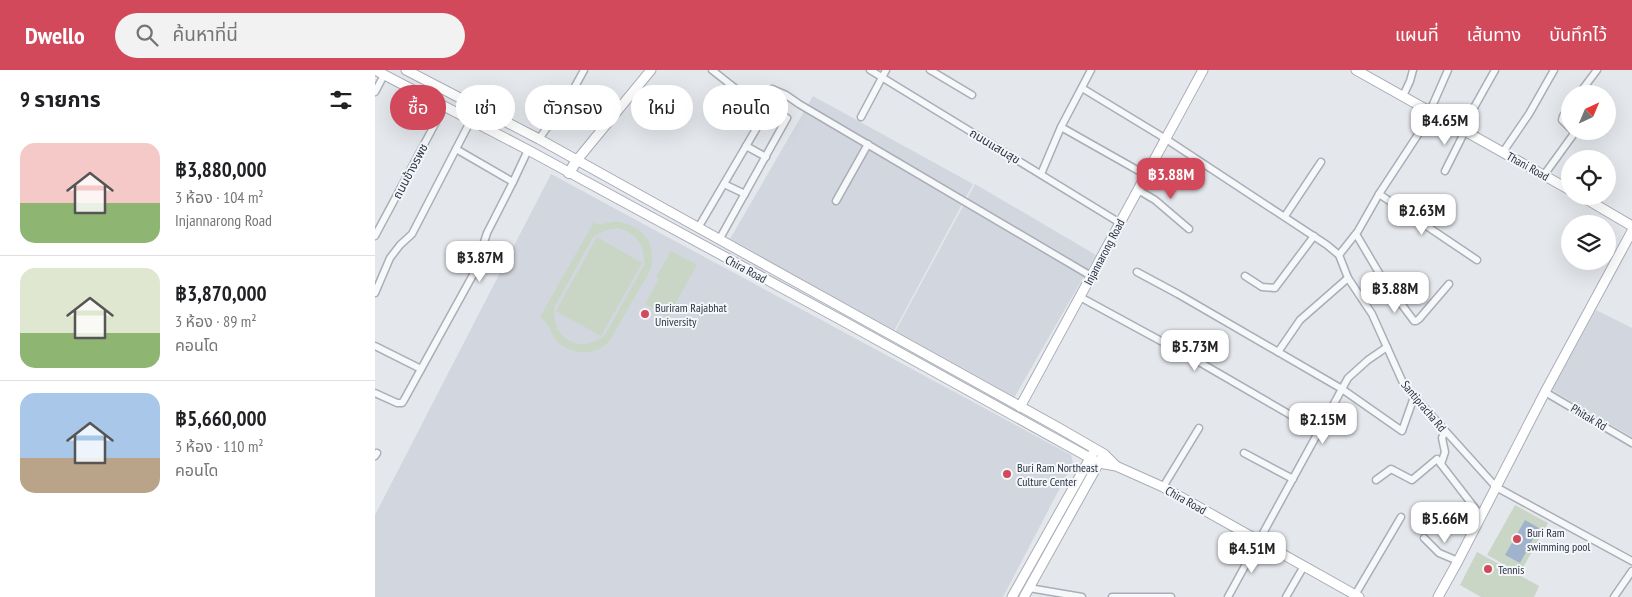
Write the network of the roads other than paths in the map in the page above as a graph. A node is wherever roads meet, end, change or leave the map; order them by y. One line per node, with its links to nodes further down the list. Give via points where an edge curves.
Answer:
1 (375, 70): 18 (main road, Chira Road)
2 (406, 70): 35 (main road, Chira Road)
3 (584, 70): 35 (street)
4 (651, 70): 44 (main road)
5 (712, 70): 21 (street)
6 (870, 70): 19 (street, ถนนแสนสุข)
7 (886, 70): 19 (street)
8 (930, 70): 17 (street)
9 (1091, 70): 23 (street)
10 (1203, 70): 36 (main road, Injannarong Road)
11 (1356, 70): 27 (main road, Thani Road)
12 (1413, 70): 27 (street)
13 (1447, 70): 28 (street)
14 (1495, 70): 34 (street)
15 (1554, 70): 42 (street)
16 (1597, 70): 22 (street)
17 (939, 72): 25 (street)
18 (384, 75): 20 (main road, Chira Road); 24 (street)
19 (882, 78): 29 (street); 48 (street, ถนนแสนสุข)
20 (403, 85)
21 (731, 85)
22 (1586, 85)
23 (1081, 88): 30 (street); 36 (street)
24 (375, 92)
25 (972, 95)
26 (788, 96): 38 (street)
27 (1403, 96): 28 (main road, Thani Road)
28 (1430, 113): 34 (main road, Thani Road); 56 (street)
29 (861, 117)
30 (1061, 127): 48 (street); 50 (street)
31 (432, 130): 66 (street, ถนนข้างรพช)
32 (466, 130): 40 (street)
33 (490, 130): 41 (main road, Chira Road)
34 (1463, 130): 42 (main road, Thani Road); 46 (street)
35 (539, 139): 44 (main road, Chira Road)
36 (1166, 139): 50 (main road, Injannarong Road); 59 (street)
37 (1570, 140): 49 (street)
38 (868, 144): 57 (street); 72 (street)
39 (746, 146): 43 (street); 43 (street, via 769,107 787,118); 52 (street)
40 (456, 149): 51 (street); 76 (street, via 411,234 390,258)
41 (528, 150): 47 (main road, Chira Road); 51 (street)
42 (1503, 152): 49 (main road, Thani Road)
43 (766, 157): 55 (street)
44 (577, 160): 47 (main road); 62 (main road, Chira Road)
45 (1321, 162): 59 (street)
46 (1445, 171)
47 (569, 173): 80 (main road, Chira Road)
48 (1041, 174): 60 (street, ถนนแสนสุข)
49 (1545, 175): 53 (main road, Thani Road)
50 (1146, 176): 54 (main road, Injannarong Road)
51 (513, 182): 85 (street, via 487,233 474,273)
52 (724, 184): 55 (street); 62 (street)
53 (1561, 185)
54 (1138, 190): 60 (main road, Injannarong Road); 63 (street)
55 (745, 194): 68 (street)
56 (1379, 194): 65 (street); 70 (street)
57 (836, 202)
58 (1596, 205): 61 (main road)
59 (1285, 216): 67 (street)
60 (1120, 223): 72 (main road, Injannarong Road)
61 (1632, 226)
62 (699, 228): 68 (main road, Chira Road)
63 (1189, 229)
64 (1632, 231): 87 (main road)
65 (1356, 234): 69 (street); 75 (street, via 1382,278 1414,321)
66 (375, 236)
67 (1314, 236): 69 (street); 73 (street, via 1275,288 1261,287)
68 (719, 240): 78 (main road, Chira Road)
69 (1339, 255): 74 (street, Santipracha Rd)
70 (1477, 260)
71 (1137, 272): 84 (street)
72 (1091, 276): 77 (main road, Injannarong Road)
73 (1245, 276)
74 (1348, 278): 83 (street, Santipracha Rd); 84 (street, via 1300,320)
75 (1449, 284)
76 (375, 292)
77 (1080, 297): 90 (main road, Injannarong Road); 92 (street)
78 (848, 311): 79 (main road, Chira Road); 80 (main road, via 849,319)
79 (859, 317): 81 (main road, via 852,320); 90 (main road, Chira Road)
80 (843, 321): 81 (main road, Chira Road)
81 (854, 327): 98 (main road, Chira Road)
82 (375, 346): 85 (street)
83 (1387, 347): 86 (street, via 1348,378); 89 (street, Santipracha Rd, via 1404,385)
84 (1278, 352): 86 (street)
85 (421, 369): 88 (street, via 402,403)
86 (1342, 389): 89 (street, via 1402,431); 92 (street)
87 (1545, 392): 94 (street, Phitak Rd); 105 (main road)
88 (375, 393)
89 (1414, 397): 93 (street, Santipracha Rd)
90 (1020, 407): 95 (main road, Chira Road)
91 (1199, 428): 104 (street)
92 (1318, 431): 102 (street)
93 (1445, 431): 100 (street, via 1445,452); 105 (street, Santipracha Rd)
94 (1632, 443)
95 (1095, 450): 97 (main road, Chira Road); 98 (main road)
96 (1244, 453): 102 (street)
97 (1104, 454): 99 (main road); 101 (main road, Chira Road)
98 (1090, 458): 99 (main road, Chira Road); 116 (main road)
99 (1099, 463): 101 (main road, Chira Road); 114 (main road)
100 (1441, 464): 103 (street, via 1437,459 1412,480 1391,469); 106 (street)
101 (1116, 466): 104 (main road, Chira Road)
102 (1293, 479): 109 (street)
103 (1376, 480)
104 (1163, 487): 109 (main road, Chira Road)
105 (1496, 487): 106 (main road); 111 (street, Santipracha Rd)
106 (1481, 516): 110 (main road)
107 (1401, 517): 115 (street)
108 (1424, 538): 110 (street, via 1439,553)
109 (1258, 541): 112 (main road, Chira Road); 122 (street)
110 (1459, 561): 124 (main road)
111 (1632, 561)
112 (1304, 566): 115 (main road, Chira Road, via 1344,593); 123 (street)
113 (1632, 571): 125 (street)
114 (1029, 588): 117 (main road); 118 (street)
115 (1357, 596)
116 (1013, 597)
117 (1024, 597)
118 (1082, 597)
119 (1112, 597): 120 (street)
120 (1120, 597): 121 (street)
121 (1171, 597)
122 (1228, 597)
123 (1286, 597)
124 (1438, 597)
125 (1614, 597)

